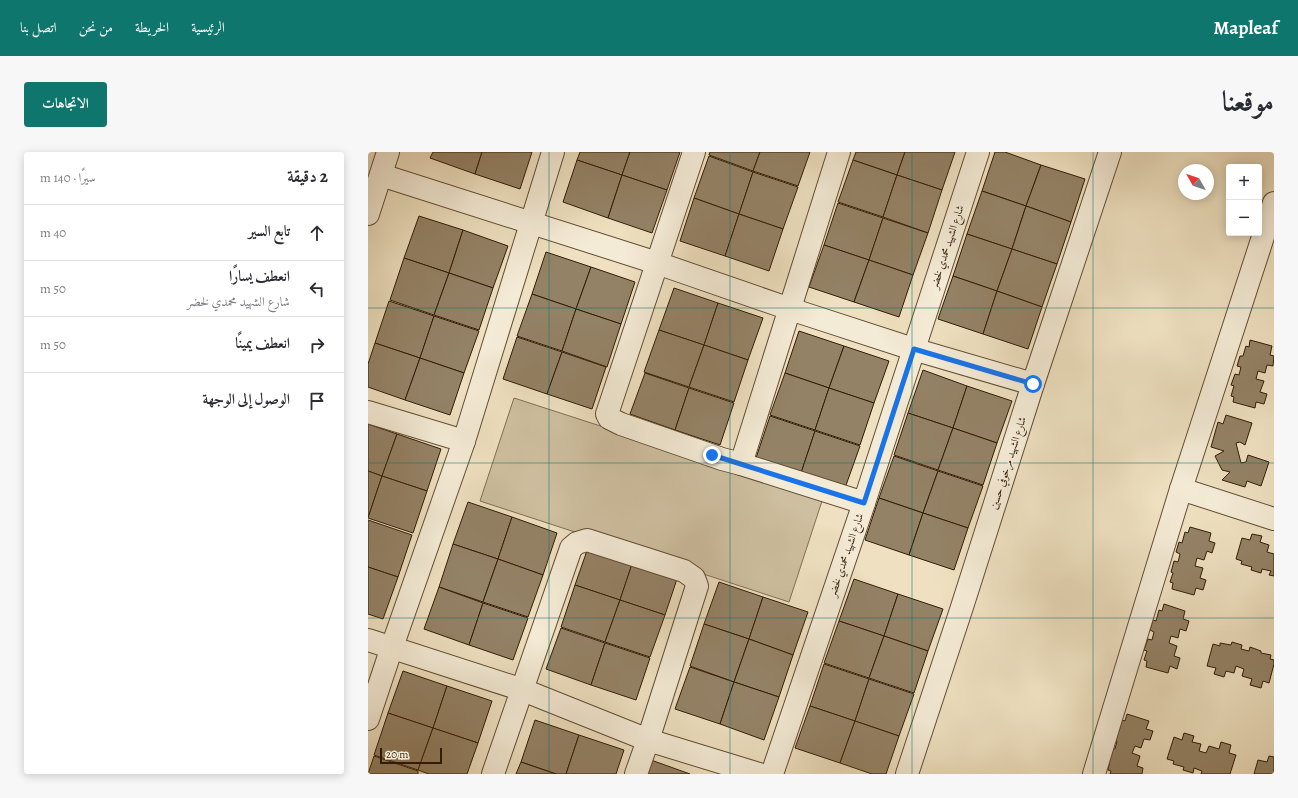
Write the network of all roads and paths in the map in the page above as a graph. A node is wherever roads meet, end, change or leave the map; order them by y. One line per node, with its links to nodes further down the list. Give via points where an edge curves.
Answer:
1 (388, 152): 7 (street)
2 (553, 152): 10 (street)
3 (694, 152): 11 (street)
4 (839, 152): 12 (street)
5 (978, 152): 13 (street, شارع الشهيد محمدي لخضر)
6 (1110, 152): 14 (street, شارع الشهيد مرخوفي حسين)
7 (381, 175): 9 (street); 10 (street)
8 (1274, 203): 18 (street)
9 (368, 214)
10 (530, 222): 11 (street); 16 (street)
11 (657, 263): 12 (street); 17 (street, via 607,414 609,418 621,424)
12 (790, 309): 13 (street); 17 (street)
13 (914, 349): 14 (street); 19 (street, شارع الشهيد محمدي لخضر)
14 (1033, 384): 30 (street, شارع الشهيد مرخوفي حسين)
15 (368, 412): 16 (street)
16 (464, 441): 22 (street)
17 (741, 464): 19 (street)
18 (1181, 489): 20 (street); 31 (street)
19 (864, 503): 29 (street, شارع الشهيد محمدي لخضر)
20 (1274, 519)
21 (368, 640): 22 (street)
22 (392, 647): 23 (street); 24 (street)
23 (523, 690): 25 (street); 25 (street, via 571,548 577,543 587,540 684,571 694,578 697,586); 26 (street)
24 (368, 719)
25 (648, 740): 27 (street); 28 (street)
26 (493, 774)
27 (636, 774)
28 (759, 774)
29 (772, 774)
30 (907, 774)
31 (1094, 774)

